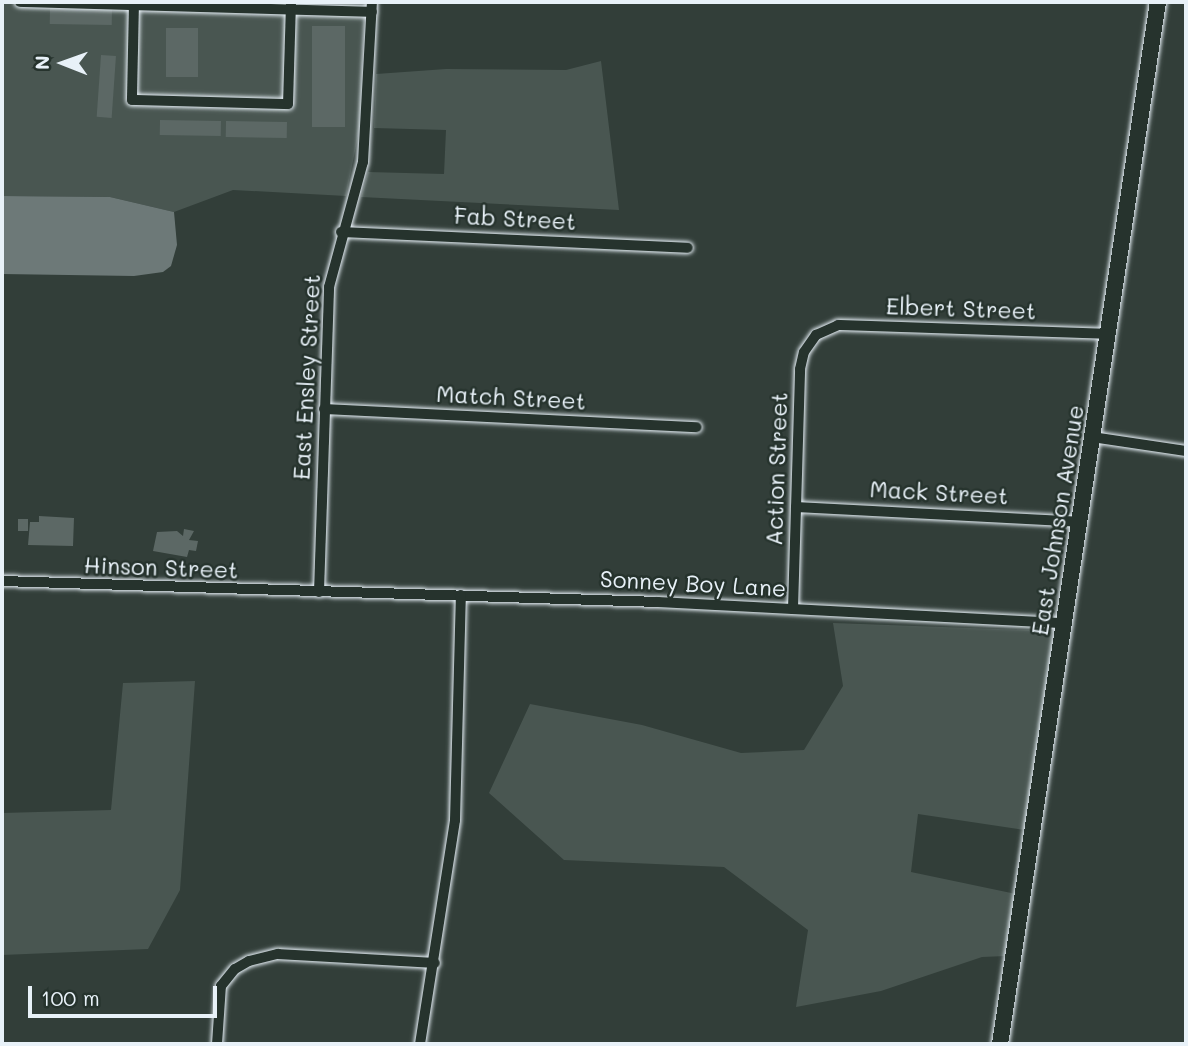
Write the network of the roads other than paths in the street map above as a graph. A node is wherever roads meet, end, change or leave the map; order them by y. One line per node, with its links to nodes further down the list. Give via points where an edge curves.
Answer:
1 (20, 2): 3 (street)
2 (1158, 2): 8 (main road, East Johnson Avenue)
3 (134, 3): 4 (street); 4 (street, via 132,100 288,104)
4 (291, 5): 5 (street)
5 (372, 7): 6 (street, East Ensley Street, via 363,162)
6 (341, 232): 7 (street, Fab Street); 10 (street, East Ensley Street, via 329,288)
7 (688, 248)
8 (1108, 334): 9 (street, Elbert Street, via 838,325); 12 (main road, East Johnson Avenue)
9 (816, 335): 14 (street, Action Street, via 804,352 800,369)
10 (324, 409): 11 (street, Match Street); 17 (street, East Ensley Street)
11 (696, 427)
12 (1092, 437): 13 (street); 15 (main road, East Johnson Avenue)
13 (1186, 451)
14 (796, 507): 15 (street, Mack Street); 19 (street, Action Street)
15 (1079, 522): 20 (main road, East Johnson Avenue)
16 (2, 581): 17 (street, Hinson Street)
17 (319, 592): 18 (street, Sonney Boy Lane)
18 (461, 595): 19 (street, Sonney Boy Lane); 21 (street, via 455,820)
19 (793, 608): 20 (street, Sonney Boy Lane)
20 (1065, 623): 24 (main road, East Johnson Avenue)
21 (435, 963): 22 (street, via 278,954 249,961 221,986); 23 (street)
22 (218, 1044)
23 (420, 1044)
24 (1000, 1044)

